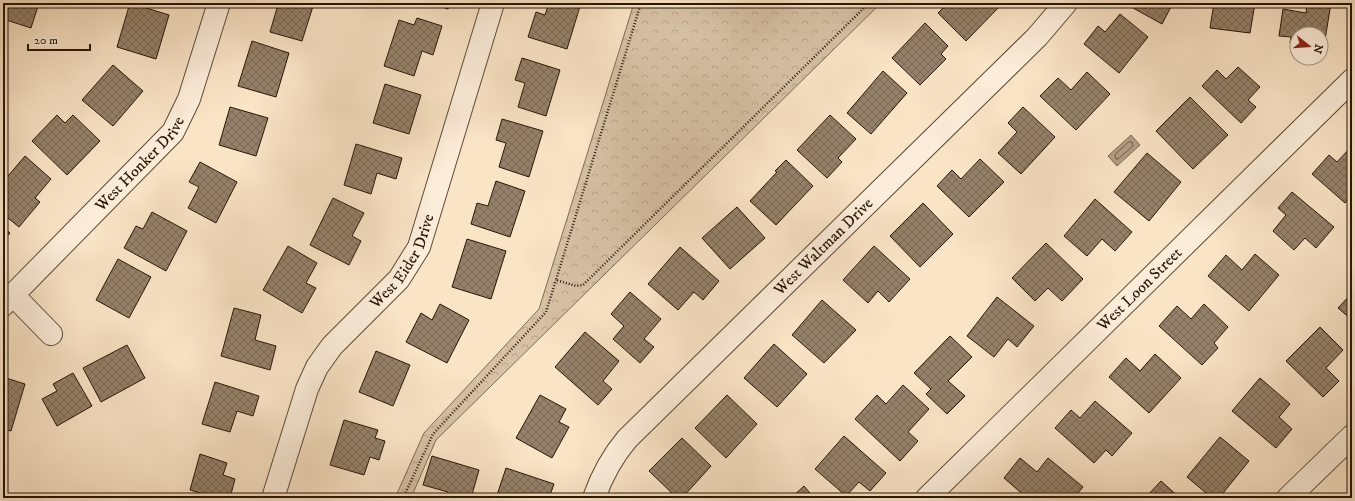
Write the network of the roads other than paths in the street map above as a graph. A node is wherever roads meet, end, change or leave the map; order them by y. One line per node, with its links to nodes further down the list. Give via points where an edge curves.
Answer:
1 (219, 3): 5 (street, West Honker Drive, via 189,100 172,132)
2 (493, 3): 8 (street, West Eider Drive, via 419,247 399,279 332,346 317,367 307,389)
3 (1066, 3): 9 (street, West Waltman Drive, via 1037,37 627,439 612,457)
4 (1352, 80): 10 (street, West Loon Street)
5 (8, 300): 6 (street, West Honker Drive)
6 (51, 334)
7 (1352, 436): 11 (street)
8 (274, 498)
9 (594, 498)
10 (927, 498)
11 (1288, 498)

